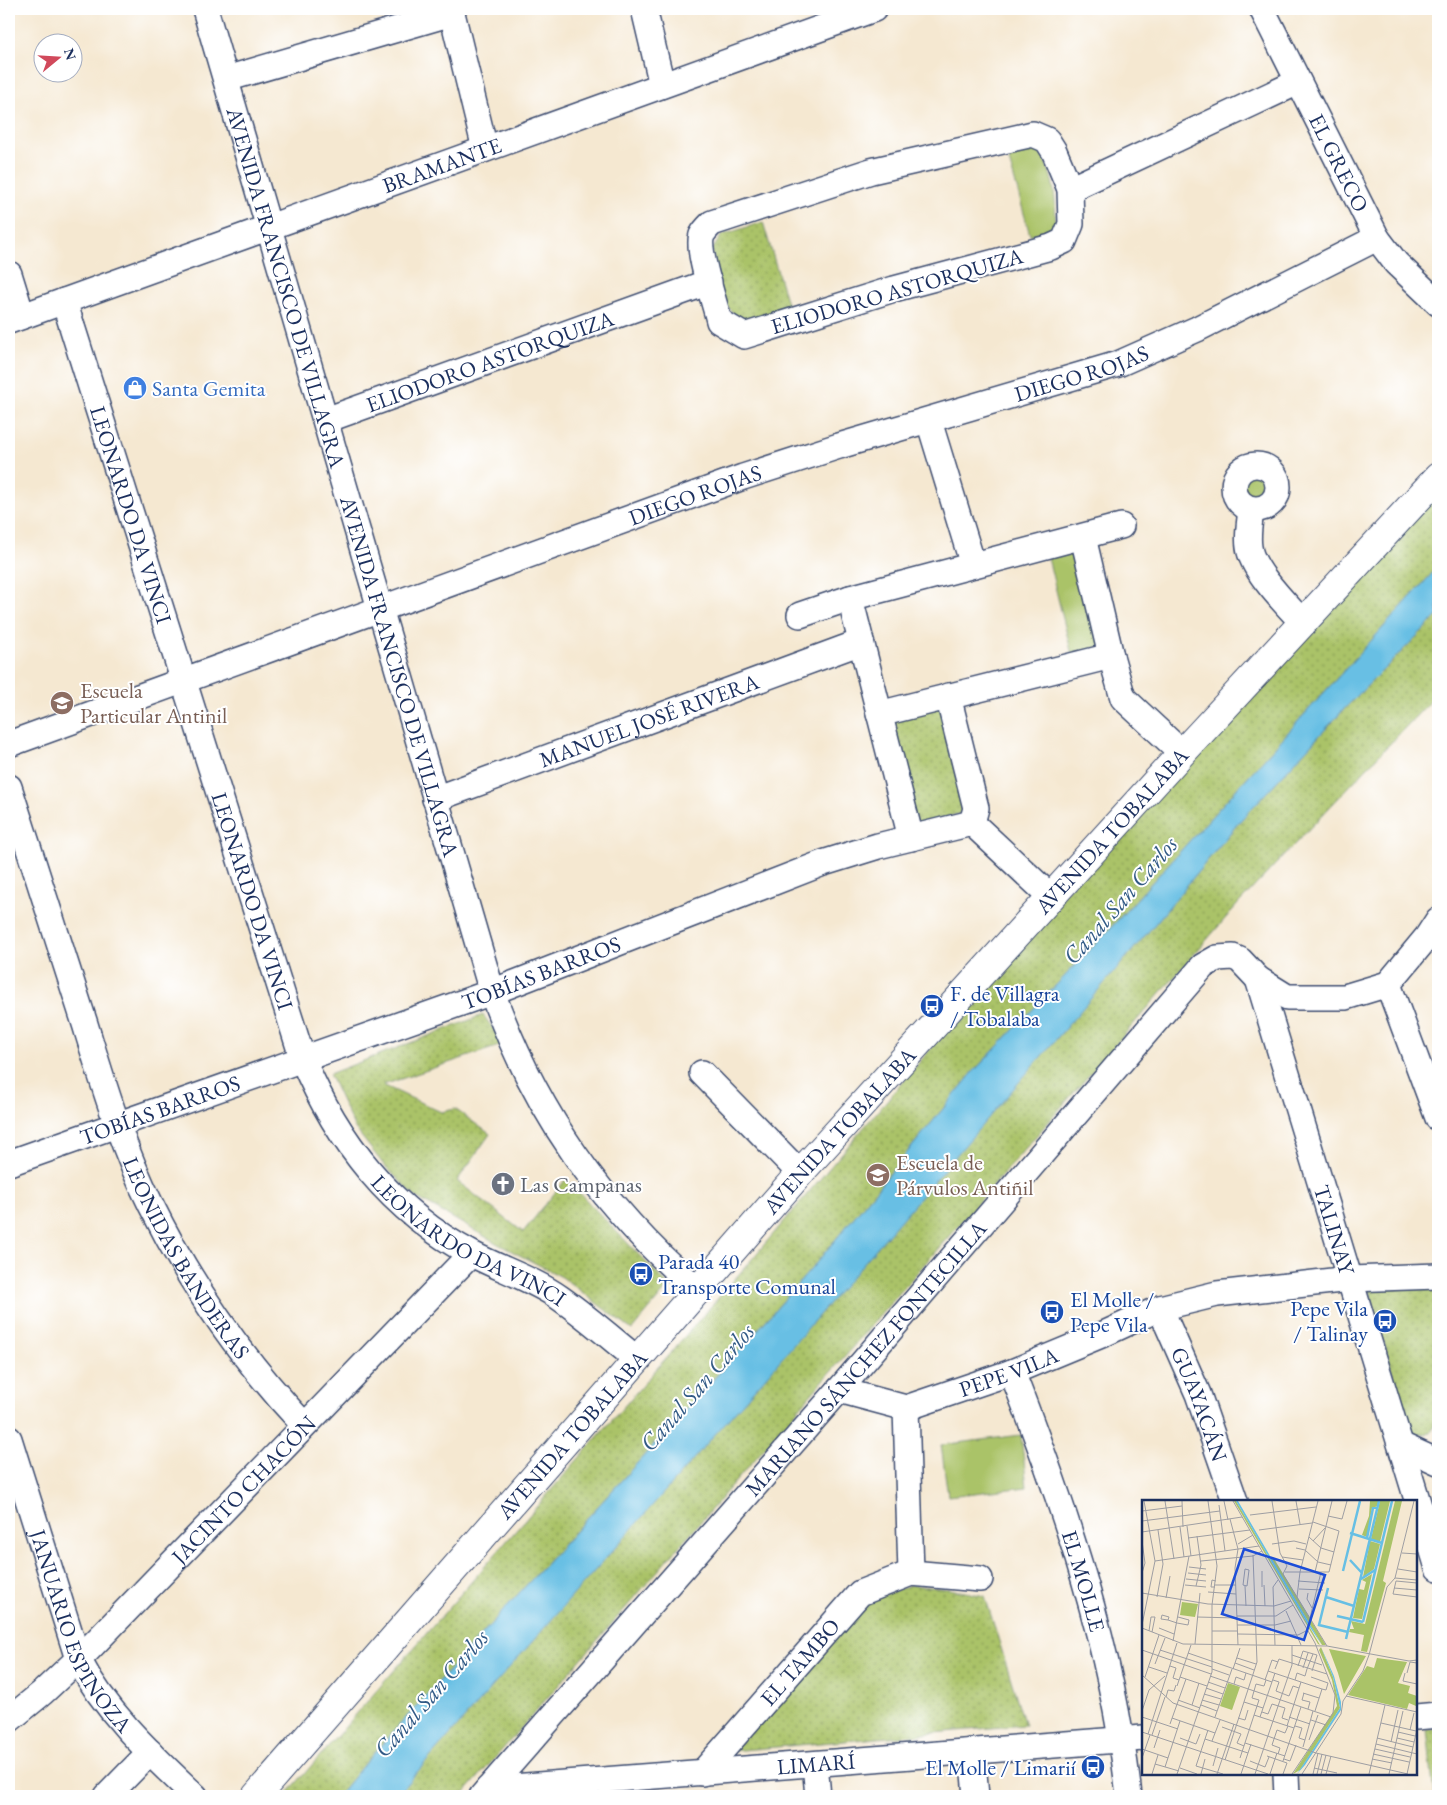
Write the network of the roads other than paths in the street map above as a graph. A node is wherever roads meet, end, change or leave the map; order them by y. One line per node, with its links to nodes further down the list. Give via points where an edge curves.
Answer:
1 (205, 9): 6 (street, AVENIDA FRANCISCO DE VILLAGRA)
2 (644, 9): 8 (street)
3 (1262, 9): 7 (street, EL GRECO)
4 (452, 11): 6 (street); 9 (street)
5 (862, 11): 8 (street, BRAMANTE)
6 (226, 80): 11 (street, AVENIDA FRANCISCO DE VILLAGRA)
7 (1298, 82): 10 (street); 12 (street, EL GRECO)
8 (662, 85): 9 (street, BRAMANTE)
9 (485, 149): 11 (street, BRAMANTE)
10 (1070, 189): 14 (street, ELIODORO ASTORQUIZA, via 1071,224 1064,241 1051,247 894,289 744,336 719,321); 14 (street, ELIODORO ASTORQUIZA, via 1054,150 1047,140 1033,134 871,171 712,222 702,236 700,257)
11 (269, 227): 15 (street, BRAMANTE); 18 (street, AVENIDA FRANCISCO DE VILLAGRA)
12 (1377, 238): 16 (street, EL GRECO, via 1396,263); 19 (street, DIEGO ROJAS, via 1143,354)
13 (9, 274): 17 (street)
14 (709, 282): 18 (street, ELIODORO ASTORQUIZA)
15 (64, 301): 17 (street, BRAMANTE); 31 (street, LEONARDO DA VINCI)
16 (1438, 303)
17 (15, 318)
18 (326, 420): 26 (street, AVENIDA FRANCISCO DE VILLAGRA)
19 (929, 421): 24 (street); 26 (street, DIEGO ROJAS, via 743,477)
20 (1438, 477): 28 (main road, AVENIDA TOBALABA)
21 (1251, 509): 28 (street, via 1248,548 1253,561)
22 (1120, 526): 23 (street)
23 (1083, 537): 24 (street); 30 (street)
24 (973, 565): 25 (street)
25 (850, 598): 27 (street); 29 (street)
26 (380, 610): 31 (street, DIEGO ROJAS); 37 (street, AVENIDA FRANCISCO DE VILLAGRA)
27 (800, 615)
28 (1303, 623): 35 (main road, AVENIDA TOBALABA)
29 (861, 642): 33 (street); 37 (street, MANUEL JOSÉ RIVERA)
30 (1111, 656): 32 (street); 35 (street, via 1123,698)
31 (183, 681): 34 (street, DIEGO ROJAS); 45 (street, LEONARDO DA VINCI)
32 (948, 696): 33 (street); 38 (street, via 976,808)
33 (879, 714): 39 (street)
34 (9, 744)
35 (1182, 753): 40 (main road, AVENIDA TOBALABA)
36 (9, 787): 48 (street, LEONIDAS BANDERAS)
37 (435, 799): 44 (street, AVENIDA FRANCISCO DE VILLAGRA)
38 (972, 823): 39 (street, TOBÍAS BARROS); 40 (street)
39 (911, 838): 44 (street, TOBÍAS BARROS, via 823,863)
40 (1051, 897): 50 (main road, AVENIDA TOBALABA)
41 (1438, 920): 43 (street)
42 (1258, 979): 43 (street, via 1287,997 1345,997); 53 (street, TALINAY); 58 (street, MARIANO SÁNCHEZ FONTECILLA, via 1240,960 1233,958 1217,958 1203,966)
43 (1388, 984): 47 (street)
44 (492, 992): 45 (street, TOBÍAS BARROS); 54 (street, AVENIDA FRANCISCO DE VILLAGRA, via 531,1085 577,1158 632,1228)
45 (303, 1060): 48 (street, TOBÍAS BARROS); 51 (street, LEONARDO DA VINCI, via 334,1124 372,1175 412,1215)
46 (702, 1073): 50 (street)
47 (1438, 1118)
48 (117, 1125): 49 (street, TOBÍAS BARROS); 60 (street, LEONIDAS BANDERAS, via 150,1204 191,1278 243,1355)
49 (9, 1163)
50 (800, 1173): 54 (main road, AVENIDA TOBALABA)
51 (471, 1254): 56 (street, LEONARDO DA VINCI, via 560,1298); 60 (street, JACINTO CHACÓN)
52 (1438, 1276): 53 (street, PEPE VILA)
53 (1350, 1279): 55 (street, PEPE VILA, via 1217,1294); 62 (street, TALINAY)
54 (698, 1290): 56 (main road, AVENIDA TOBALABA)
55 (1160, 1308): 57 (street, PEPE VILA); 64 (street, GUAYACÁN, via 1198,1394)
56 (638, 1360): 82 (main road, AVENIDA TOBALABA)
57 (1012, 1372): 59 (street, PEPE VILA); 72 (street, EL MOLLE, via 1067,1525)
58 (839, 1390): 59 (street); 79 (street, MARIANO SÁNCHEZ FONTECILLA)
59 (906, 1408): 66 (street)
60 (304, 1425): 68 (street, JACINTO CHACÓN)
61 (9, 1439): 68 (street, JANUARIO ESPINOZA)
62 (1401, 1445): 63 (street); 65 (street, TALINAY)
63 (1438, 1462)
64 (1235, 1500)
65 (1438, 1568)
66 (910, 1573): 67 (street, EL TAMBO); 76 (street, EL TAMBO, via 860,1593)
67 (980, 1578)
68 (78, 1660): 71 (street, JACINTO CHACÓN); 74 (street, JANUARIO ESPINOZA, via 96,1691)
69 (1438, 1715): 70 (street)
70 (1417, 1717)
71 (9, 1720)
72 (1133, 1739): 73 (street, LIMARÍ); 85 (street, EL MOLLE)
73 (972, 1751): 75 (street, LIMARÍ); 84 (street)
74 (150, 1752): 80 (street); 81 (street, JANUARIO ESPINOZA)
75 (815, 1764): 76 (street, LIMARÍ); 83 (street)
76 (702, 1773): 78 (street, LIMARÍ)
77 (1286, 1775): 86 (street)
78 (658, 1786): 79 (street, LIMARÍ)
79 (493, 1793)
80 (108, 1796)
81 (195, 1796)
82 (256, 1796)
83 (818, 1796)
84 (976, 1796)
85 (1129, 1796)
86 (1288, 1796)

